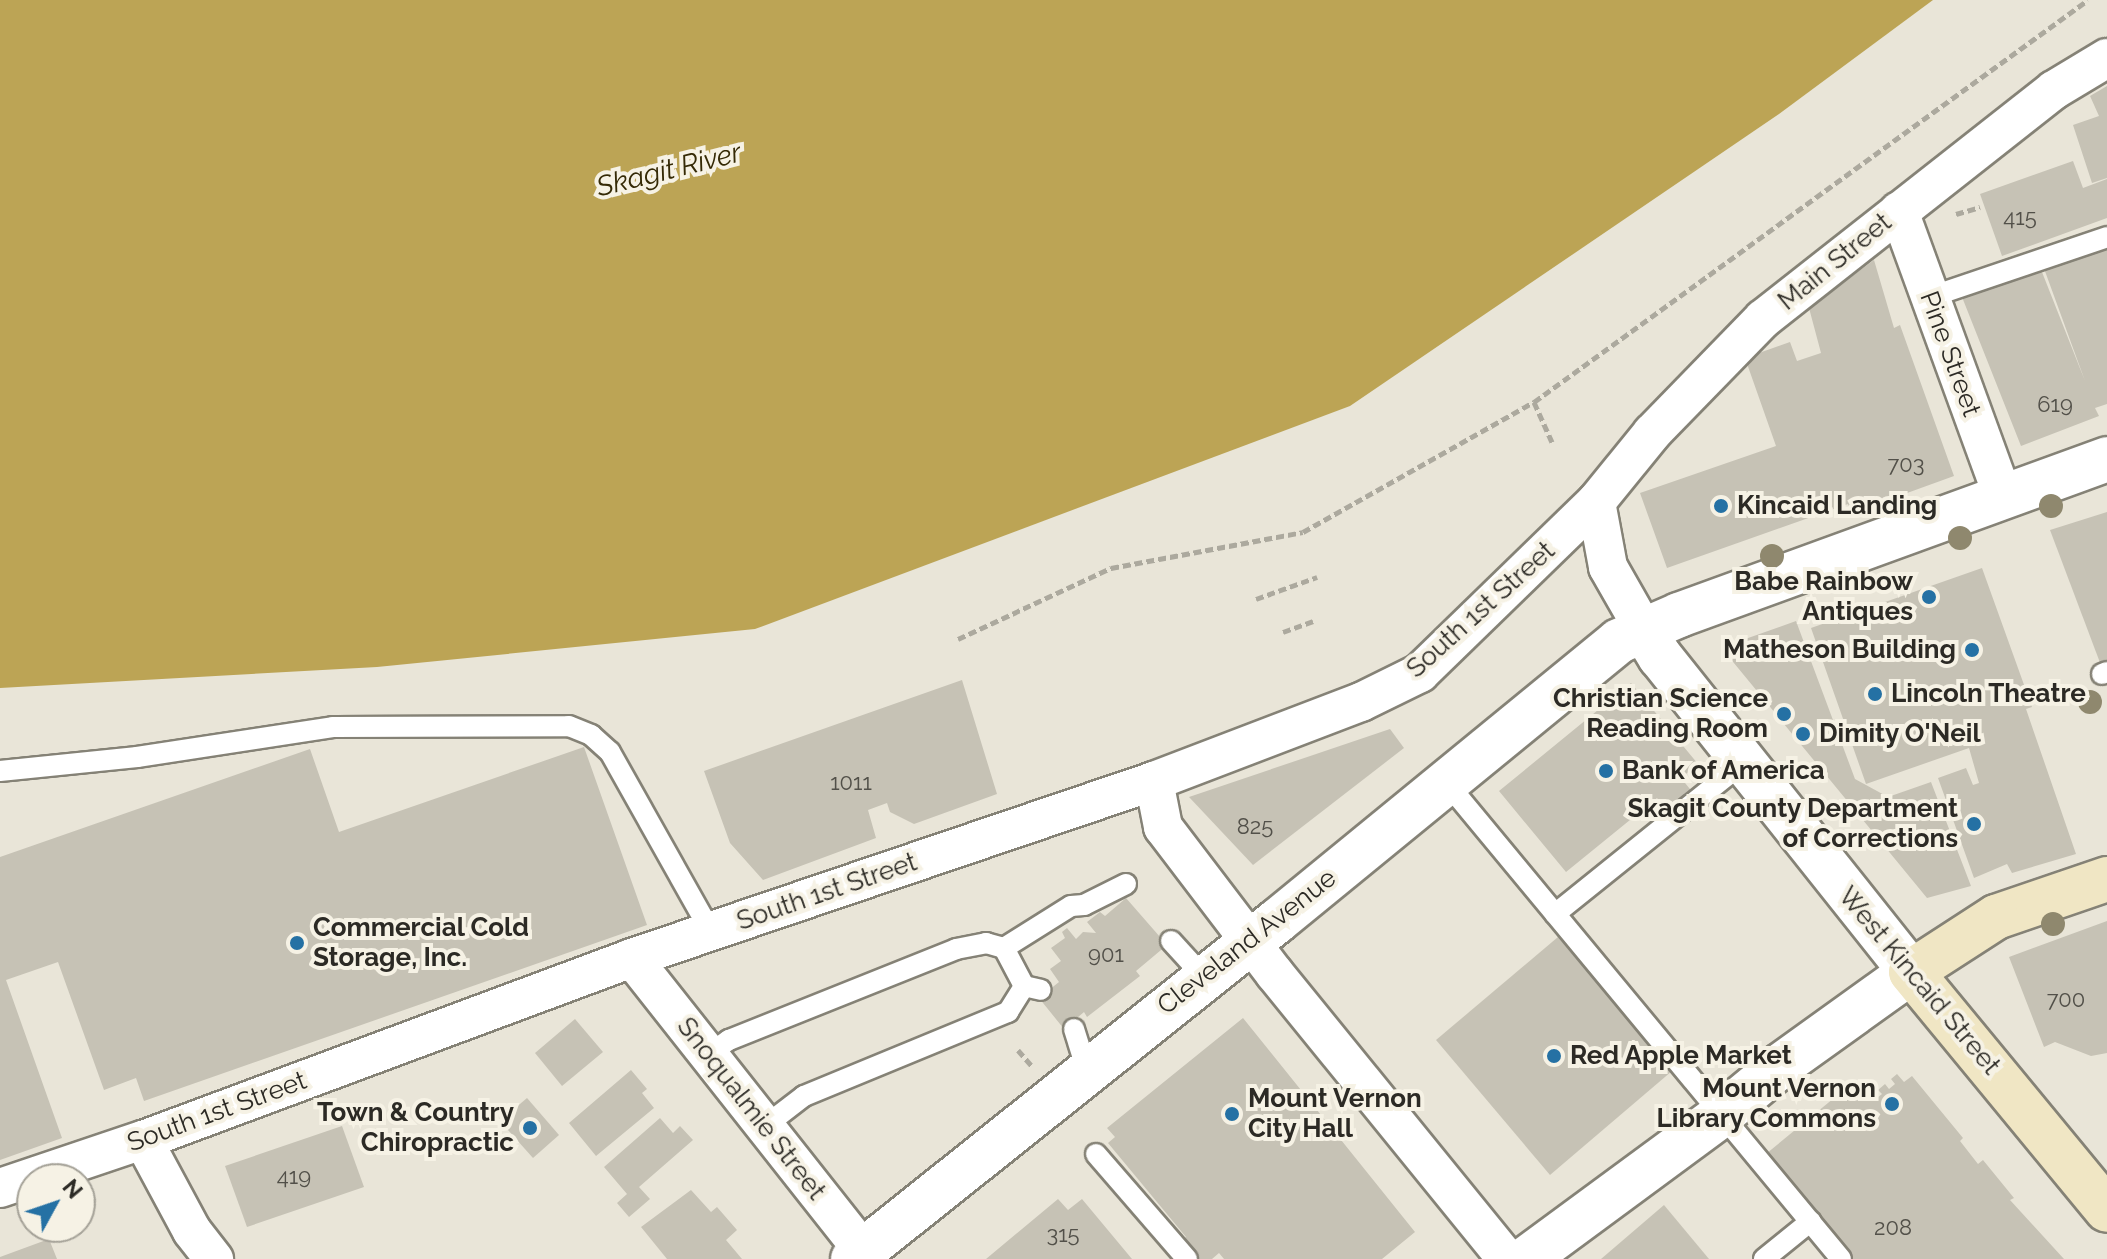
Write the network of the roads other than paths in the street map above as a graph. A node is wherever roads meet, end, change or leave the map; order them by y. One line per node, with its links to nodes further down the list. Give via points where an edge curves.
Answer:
1 (2107, 58): 2 (street, Main Street, via 2054,90)
2 (1899, 211): 4 (street, Pine Street); 7 (street, Main Street, via 1763,319 1652,433)
3 (2107, 237): 4 (lane)
4 (1930, 297): 6 (street, Pine Street)
5 (2107, 459): 6 (street)
6 (2003, 496): 8 (street)
7 (1596, 502): 8 (street, West Kincaid Street, via 1608,567); 11 (street, South 1st Street, via 1420,673 1361,702)
8 (1644, 630): 9 (street, West Kincaid Street); 12 (street, Cleveland Avenue, via 1619,641)
9 (1744, 762): 15 (lane); 21 (street, West Kincaid Street)
10 (0, 771): 16 (lane, via 137,757 333,727 569,726 591,735 610,752)
11 (1154, 781): 16 (street, South 1st Street); 18 (street, via 1163,827)
12 (1446, 782): 15 (lane); 18 (street, Cleveland Avenue)
13 (2107, 879): 21 (main road, via 1996,917)
14 (1126, 884): 19 (lane, via 1071,906)
15 (1555, 914): 26 (lane)
16 (711, 932): 20 (street, South 1st Street)
17 (1171, 941): 22 (lane)
18 (1250, 942): 22 (street, Cleveland Avenue); 36 (street)
19 (1004, 948): 24 (lane, via 986,943 956,949 729,1040); 27 (lane, via 1032,988 1008,1012 804,1096)
20 (632, 958): 24 (street, Snoqualmie Street); 28 (street, South 1st Street)
21 (1911, 972): 26 (street); 31 (main road, West Kincaid Street)
22 (1203, 976): 25 (street, Cleveland Avenue)
23 (1074, 1029): 25 (lane)
24 (708, 1055): 27 (street, Snoqualmie Street)
25 (1087, 1071): 33 (street, Cleveland Avenue)
26 (1721, 1115): 32 (lane); 37 (street)
27 (765, 1126): 33 (street, Snoqualmie Street)
28 (143, 1140): 30 (street, South 1st Street); 34 (street, via 192,1231)
29 (1096, 1154): 35 (lane)
30 (0, 1188)
31 (2107, 1210)
32 (1811, 1221): 38 (lane); 39 (lane)
33 (862, 1256)
34 (214, 1259)
35 (1187, 1259)
36 (1507, 1259)
37 (1526, 1259)
38 (1764, 1259)
39 (1841, 1259)

